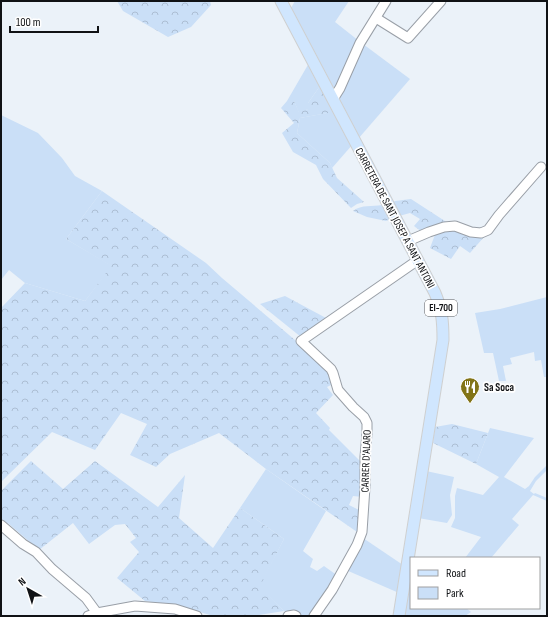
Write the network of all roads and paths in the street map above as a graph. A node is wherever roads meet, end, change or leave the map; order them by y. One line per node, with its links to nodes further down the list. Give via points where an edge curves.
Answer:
1 (281, 1): 5 (main road, CARRETERA DE SANT JOSEP A SANT ANTONI / EI-700)
2 (386, 1): 4 (street)
3 (441, 1): 4 (street, via 408,38)
4 (376, 18): 5 (street, via 360,42)
5 (333, 98): 7 (main road, CARRETERA DE SANT JOSEP A SANT ANTONI / EI-700)
6 (542, 167): 7 (street, via 488,230 481,233 471,232 455,226 429,232)
7 (408, 241): 8 (main road, CARRETERA DE SANT JOSEP A SANT ANTONI / EI-700)
8 (418, 260): 15 (street, CARRER D'ALARO, via 301,341 331,369 338,390 364,417 368,426 362,532 332,590); 16 (main road, CARRETERA DE SANT JOSEP A SANT ANTONI / EI-700, via 440,306 443,340)
9 (1, 526): 10 (street, via 36,552 86,598)
10 (97, 612): 11 (street); 12 (street, via 134,606 175,609)
11 (88, 616)
12 (197, 616)
13 (288, 616): 14 (street)
14 (296, 616)
15 (314, 616)
16 (399, 616)

